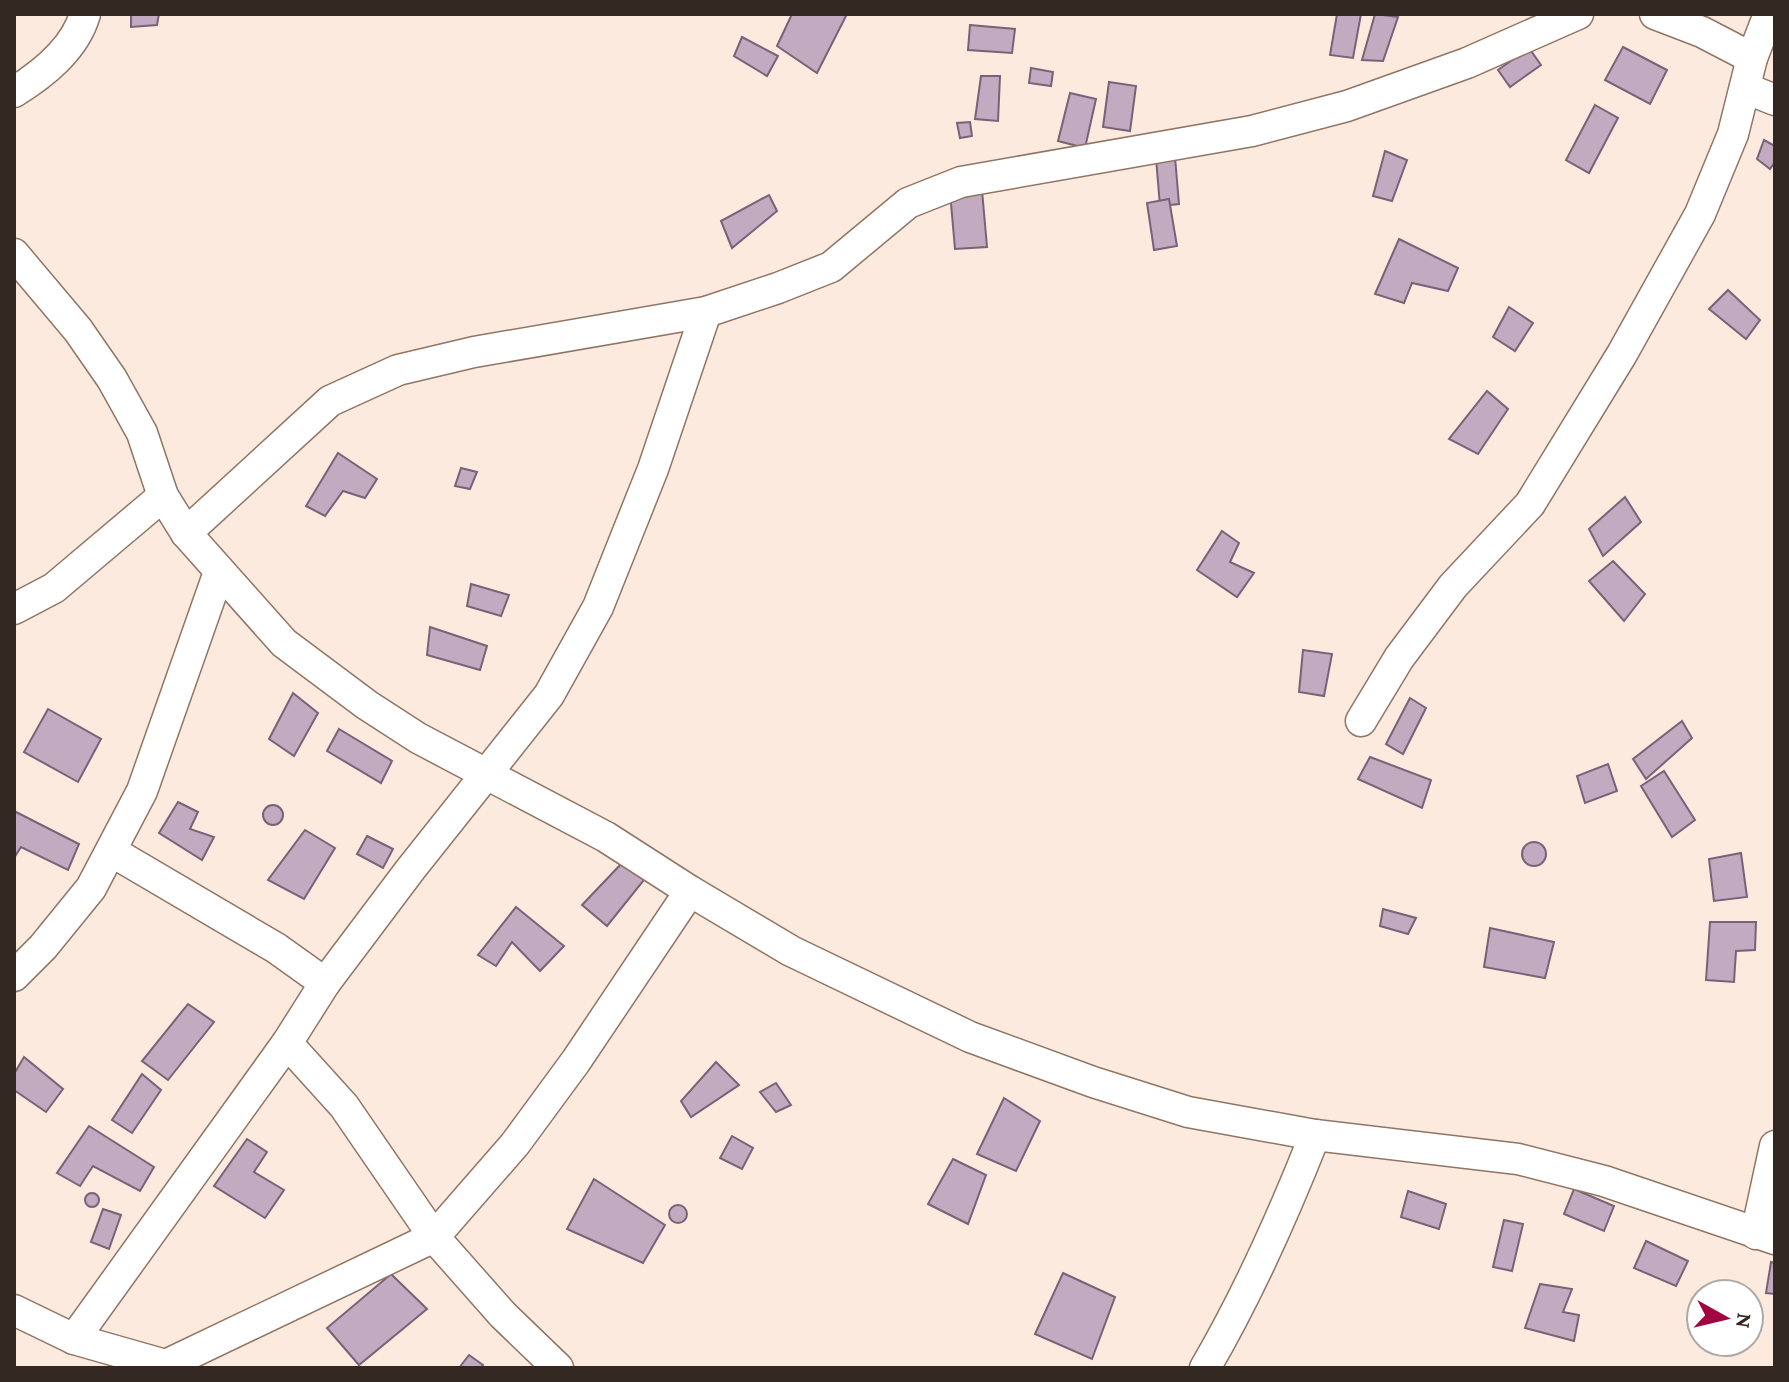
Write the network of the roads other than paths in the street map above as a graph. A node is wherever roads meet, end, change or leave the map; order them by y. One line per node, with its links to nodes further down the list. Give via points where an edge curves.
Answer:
1 (85, 14): 7 (street, via 57,61)
2 (1578, 14): 10 (street, via 1467,63 1347,106 1252,131 961,182 908,203 831,267)
3 (1655, 14): 5 (street)
4 (1769, 14): 5 (street)
5 (1752, 58): 6 (street)
6 (1745, 88): 8 (street); 15 (street, via 1733,134 1700,214 1622,354 1530,504 1453,586 1399,658)
7 (14, 92)
8 (1775, 100)
9 (14, 254): 11 (street, via 112,379 142,433)
10 (706, 312): 12 (street, via 398,370 330,401); 16 (street, via 653,469 598,607 549,695)
11 (163, 496): 12 (street); 14 (street, via 54,588)
12 (186, 533): 13 (street)
13 (219, 572): 16 (street, via 284,643 367,705); 17 (street, via 142,791)
14 (14, 609)
15 (1361, 721)
16 (486, 774): 18 (street, via 606,837); 20 (street)
17 (111, 851): 19 (street, via 91,888); 20 (street, via 276,948)
18 (690, 891): 22 (street, via 791,951 970,1037 1188,1112); 25 (street, via 515,1144)
19 (14, 976)
20 (325, 983): 21 (street)
21 (287, 1043): 25 (street, via 344,1106); 27 (street)
22 (1315, 1135): 24 (street, via 1518,1159 1604,1181); 30 (street, via 1244,1299)
23 (1775, 1146): 24 (street)
24 (1765, 1236)
25 (434, 1237): 28 (street); 29 (street)
26 (14, 1310): 27 (street)
27 (74, 1339): 28 (street)
28 (172, 1366)
29 (558, 1368)
30 (1205, 1368)

